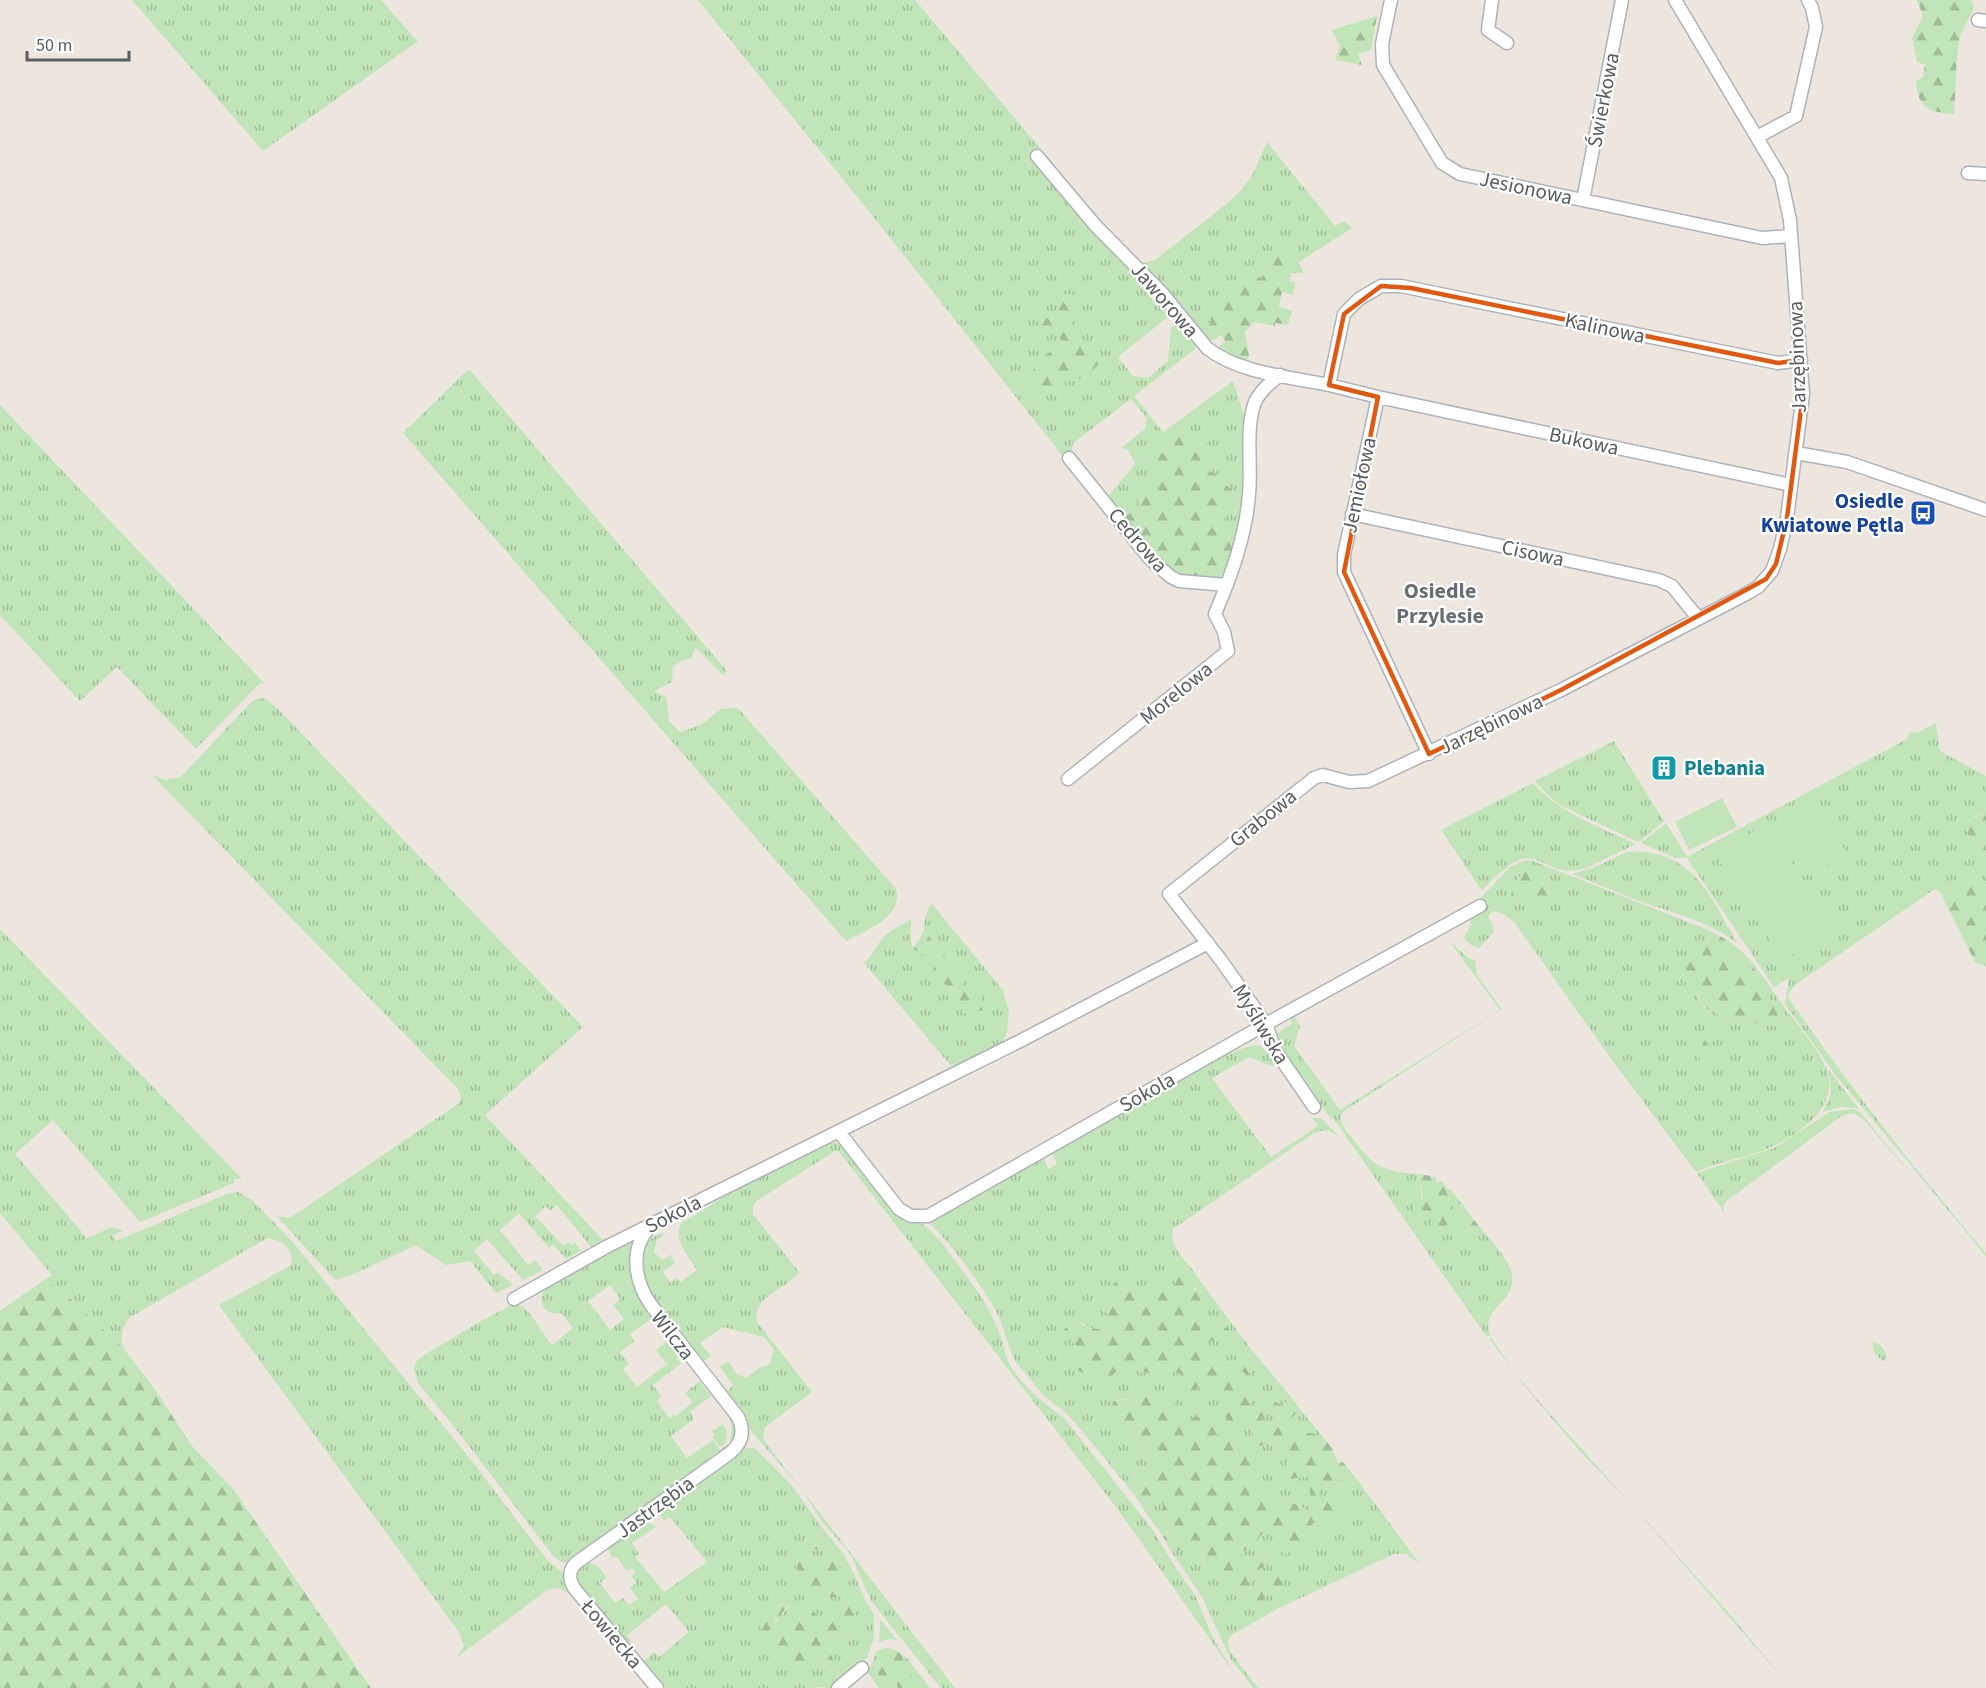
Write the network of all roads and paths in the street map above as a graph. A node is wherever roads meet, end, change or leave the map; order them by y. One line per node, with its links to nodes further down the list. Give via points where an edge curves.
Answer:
1 (1391, 0): 11 (street, Jesionowa, via 1382,44 1383,65 1442,163 1460,174)
2 (1492, 0): 6 (street, via 1488,30)
3 (1622, 0): 11 (street, Świerkowa)
4 (1675, 0): 7 (street, Jarzębinowa)
5 (1808, 0): 7 (street, via 1816,27 1796,116)
6 (1507, 43)
7 (1756, 137): 12 (street, Jarzębinowa, via 1781,177)
8 (1037, 156): 14 (street, Jaworowa, via 1207,348 1229,362)
9 (1968, 173): 10 (street)
10 (1986, 174)
11 (1583, 200): 12 (street, Jesionowa, via 1762,238)
12 (1791, 236): 13 (street, Jarzębinowa)
13 (1801, 360): 15 (street, Kalinowa, via 1778,363 1411,288 1381,286 1344,314); 17 (street, Jarzębinowa, via 1803,394)
14 (1280, 375): 15 (street, Jaworowa); 22 (street, via 1259,395 1253,410 1249,496)
15 (1329, 385): 16 (street)
16 (1377, 396): 19 (street, Bukowa); 21 (street, Jemiołowa)
17 (1796, 453): 19 (street, Jarzębinowa); 20 (street, via 1847,462)
18 (1069, 458): 22 (street, Cedrowa, via 1150,559 1171,577)
19 (1791, 485): 23 (street, Jarzębinowa, via 1772,572 1758,587)
20 (1986, 510)
21 (1352, 514): 23 (street, Cisowa, via 1659,580 1672,586); 24 (street, Jemiołowa, via 1344,572)
22 (1227, 585): 25 (street, Morelowa, via 1215,614 1228,651)
23 (1698, 618): 24 (street, Jarzębinowa)
24 (1429, 754): 26 (street, Jarzębinowa)
25 (1068, 779)
26 (1368, 781): 27 (street, Grabowa, via 1349,782 1323,775 1314,778)
27 (1169, 894): 29 (street, Myśliwska)
28 (1480, 906): 30 (street, Sokola)
29 (1208, 943): 30 (street, Myśliwska); 32 (street)
30 (1266, 1024): 31 (street, Myśliwska, via 1275,1050); 32 (street, Sokola, via 923,1217 911,1216 894,1204)
31 (1314, 1107)
32 (837, 1132): 33 (street, Sokola)
33 (651, 1225): 34 (street, Sokola); 35 (street, Wilcza, via 637,1253 640,1288 738,1417)
34 (514, 1299)
35 (741, 1436): 36 (street, Jastrzębia, via 730,1453 576,1563)
36 (570, 1578): 38 (street, Łowiecka, via 576,1591)
37 (862, 1668): 39 (street)
38 (657, 1688)
39 (838, 1688)

